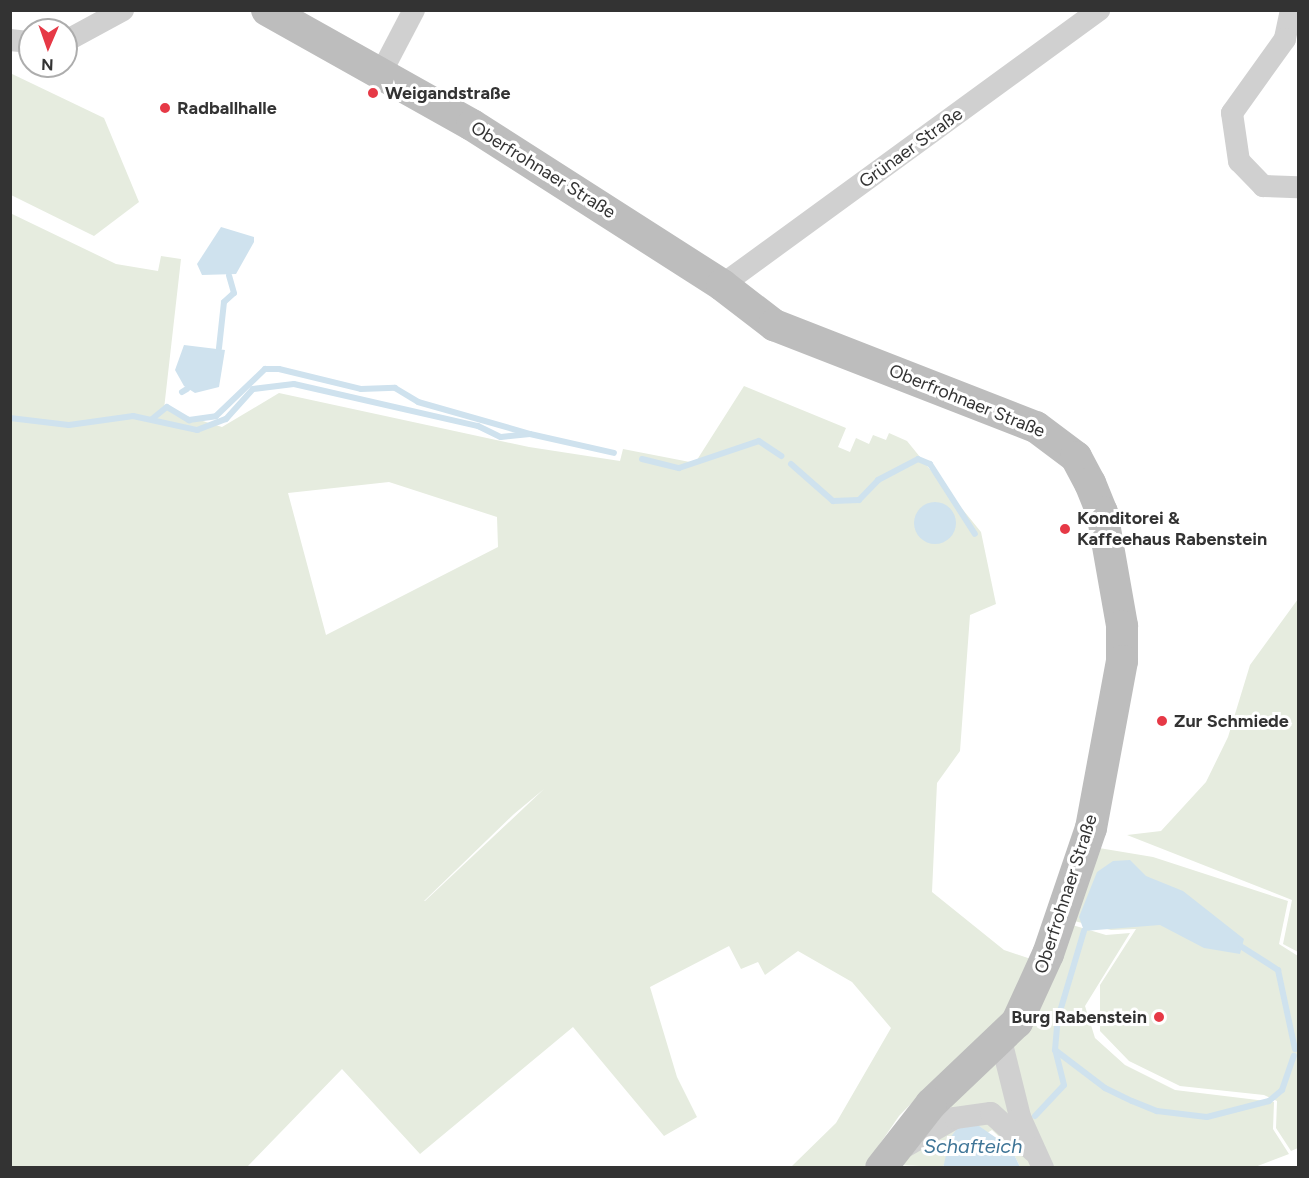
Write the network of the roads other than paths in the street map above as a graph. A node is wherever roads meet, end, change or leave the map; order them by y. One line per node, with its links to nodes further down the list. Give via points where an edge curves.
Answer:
1 (123, 10): 6 (street)
2 (267, 10): 7 (main road, Oberfrohnaer Straße)
3 (414, 10): 7 (street)
4 (1099, 10): 9 (street, Grünaer Straße)
5 (1291, 10): 8 (street, via 1285,39 1232,113 1233,146 1239,161 1263,186)
6 (78, 34)
7 (381, 72): 9 (main road, Oberfrohnaer Straße)
8 (1299, 186)
9 (722, 285): 10 (main road, Oberfrohnaer Straße, via 774,325 1051,435 1076,457 1102,512 1116,578 1122,661 1091,828 1048,954 1017,1022)
10 (1001, 1040): 11 (street); 12 (main road, Oberfrohnaer Straße, via 932,1104)
11 (1038, 1160): 12 (street, via 991,1113 969,1113)
12 (886, 1161)

